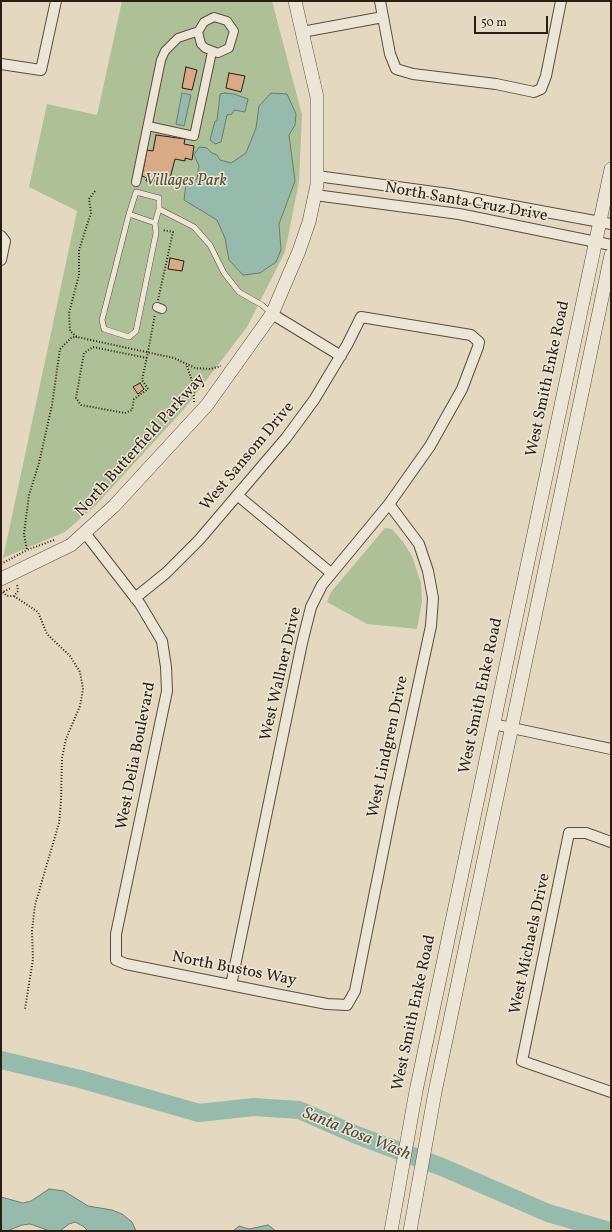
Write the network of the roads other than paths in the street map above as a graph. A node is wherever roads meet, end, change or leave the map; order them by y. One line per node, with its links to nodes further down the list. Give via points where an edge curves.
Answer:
1 (56, 1): 9 (street, via 41,70)
2 (295, 1): 7 (street, North Butterfield Parkway)
3 (380, 1): 5 (street)
4 (561, 1): 5 (street, via 546,76 541,89 534,92 496,84 403,73 392,63)
5 (383, 17): 7 (street)
6 (198, 32): 8 (street, via 201,44); 8 (street, via 204,22 214,17 221,18 231,25 234,31 229,48 218,53); 10 (street, via 178,38 165,52)
7 (302, 32): 12 (street, North Butterfield Parkway, via 317,98)
8 (212, 52): 10 (street, via 194,136)
9 (1, 64)
10 (148, 126): 13 (street)
11 (611, 168): 18 (street, West Smith Enke Road)
12 (316, 176): 14 (street, North Butterfield Parkway); 18 (street, North Santa Cruz Drive, via 449,194)
13 (136, 182)
14 (315, 195): 20 (street, North Santa Cruz Drive, via 459,214); 24 (street, North Butterfield Parkway, via 299,251)
15 (159, 209): 16 (lane, via 159,198 136,192); 17 (lane); 24 (lane, via 194,227 210,245 224,272 239,292)
16 (129, 214): 17 (lane); 17 (lane, via 102,320 104,329 129,337 136,331 156,233)
17 (155, 223)
18 (606, 223): 20 (street, West Smith Enke Road)
19 (3, 238): 23 (street)
20 (595, 242): 21 (street, North Santa Cruz Drive); 33 (street, West Smith Enke Road)
21 (611, 245)
22 (611, 255): 34 (street)
23 (1, 260)
24 (272, 314): 26 (street); 29 (street, North Butterfield Parkway, via 207,404 114,506)
25 (360, 317): 26 (street, West Sansom Drive); 28 (street, West Wallner Drive, via 471,334 478,342 462,390 430,446)
26 (341, 356): 27 (street, West Sansom Drive, via 314,400 286,438)
27 (237, 495): 30 (street); 32 (street, West Sansom Drive, via 199,540 166,573)
28 (389, 504): 30 (street, West Wallner Drive); 39 (street, West Lindgren Drive, via 419,544 433,598 432,619 355,991)
29 (85, 533): 31 (street, North Butterfield Parkway, via 72,545); 32 (street, West Delia Boulevard)
30 (331, 573): 38 (street, West Wallner Drive, via 311,607 302,643)
31 (1, 579)
32 (135, 598): 37 (street, West Delia Boulevard, via 162,641 168,691 116,934)
33 (493, 724): 34 (street); 41 (street, West Smith Enke Road, via 416,1091)
34 (512, 727): 35 (street); 42 (street, via 436,1092)
35 (611, 749)
36 (611, 842): 40 (street, West Michaels Drive, via 586,833 569,833 522,1062)
37 (116, 960): 38 (street, North Bustos Way)
38 (231, 985): 39 (street, North Bustos Way, via 327,1004)
39 (348, 1005)
40 (611, 1092)
41 (391, 1231)
42 (410, 1231)

